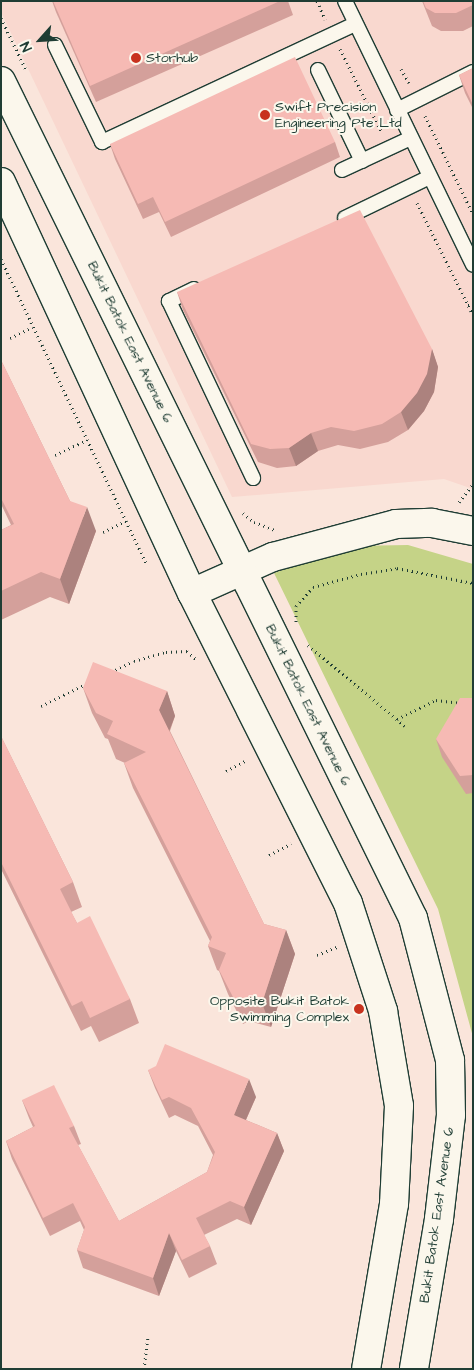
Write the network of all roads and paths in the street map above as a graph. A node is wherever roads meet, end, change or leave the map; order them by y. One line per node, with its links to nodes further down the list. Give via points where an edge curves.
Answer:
1 (317, 1): 4 (path)
2 (345, 1): 3 (lane)
3 (355, 24): 4 (lane); 9 (lane)
4 (333, 34): 5 (lane, via 102,142); 11 (path)
5 (55, 44)
6 (318, 70): 12 (lane)
7 (473, 72): 9 (lane)
8 (1, 81): 35 (main road, Bukit Batok East Avenue 6)
9 (397, 110): 10 (lane)
10 (410, 138): 11 (lane); 14 (lane)
11 (390, 148): 12 (lane)
12 (362, 161): 13 (lane)
13 (342, 170)
14 (430, 177): 16 (lane); 19 (lane)
15 (1, 182): 36 (main road)
16 (409, 187): 17 (lane); 22 (path)
17 (335, 223)
18 (1, 258): 24 (path)
19 (473, 265)
20 (204, 285): 28 (lane, via 168,301)
21 (473, 303): 22 (path)
22 (468, 305): 23 (path)
23 (473, 315)
24 (33, 326): 25 (path); 26 (path)
25 (10, 338)
26 (87, 440): 27 (path); 31 (path)
27 (55, 455)
28 (253, 478)
29 (473, 484): 30 (path)
30 (458, 505)
31 (126, 521): 33 (path); 34 (path)
32 (473, 530): 35 (main road, via 432,523 396,524 343,536)
33 (103, 532)
34 (147, 566)
35 (242, 570): 36 (main road); 60 (main road, Bukit Batok East Avenue 6, via 413,918 448,1052 452,1115 439,1220)
36 (192, 593): 59 (main road, via 348,903 382,1011 399,1106 393,1219)
37 (300, 638): 43 (path)
38 (197, 660): 39 (path, via 187,651 166,652)
39 (108, 673)
40 (92, 681): 42 (path)
41 (465, 704): 43 (path, via 436,700)
42 (40, 706)
43 (396, 719): 44 (path)
44 (405, 726)
45 (242, 752): 47 (path)
46 (242, 762): 48 (path)
47 (250, 768)
48 (226, 771)
49 (286, 840): 51 (path)
50 (286, 847): 52 (path)
51 (293, 853)
52 (269, 855)
53 (336, 939): 56 (path)
54 (335, 948): 55 (path)
55 (317, 955)
56 (342, 956)
57 (148, 1335): 58 (path)
58 (144, 1369)
59 (366, 1369)
60 (414, 1369)

